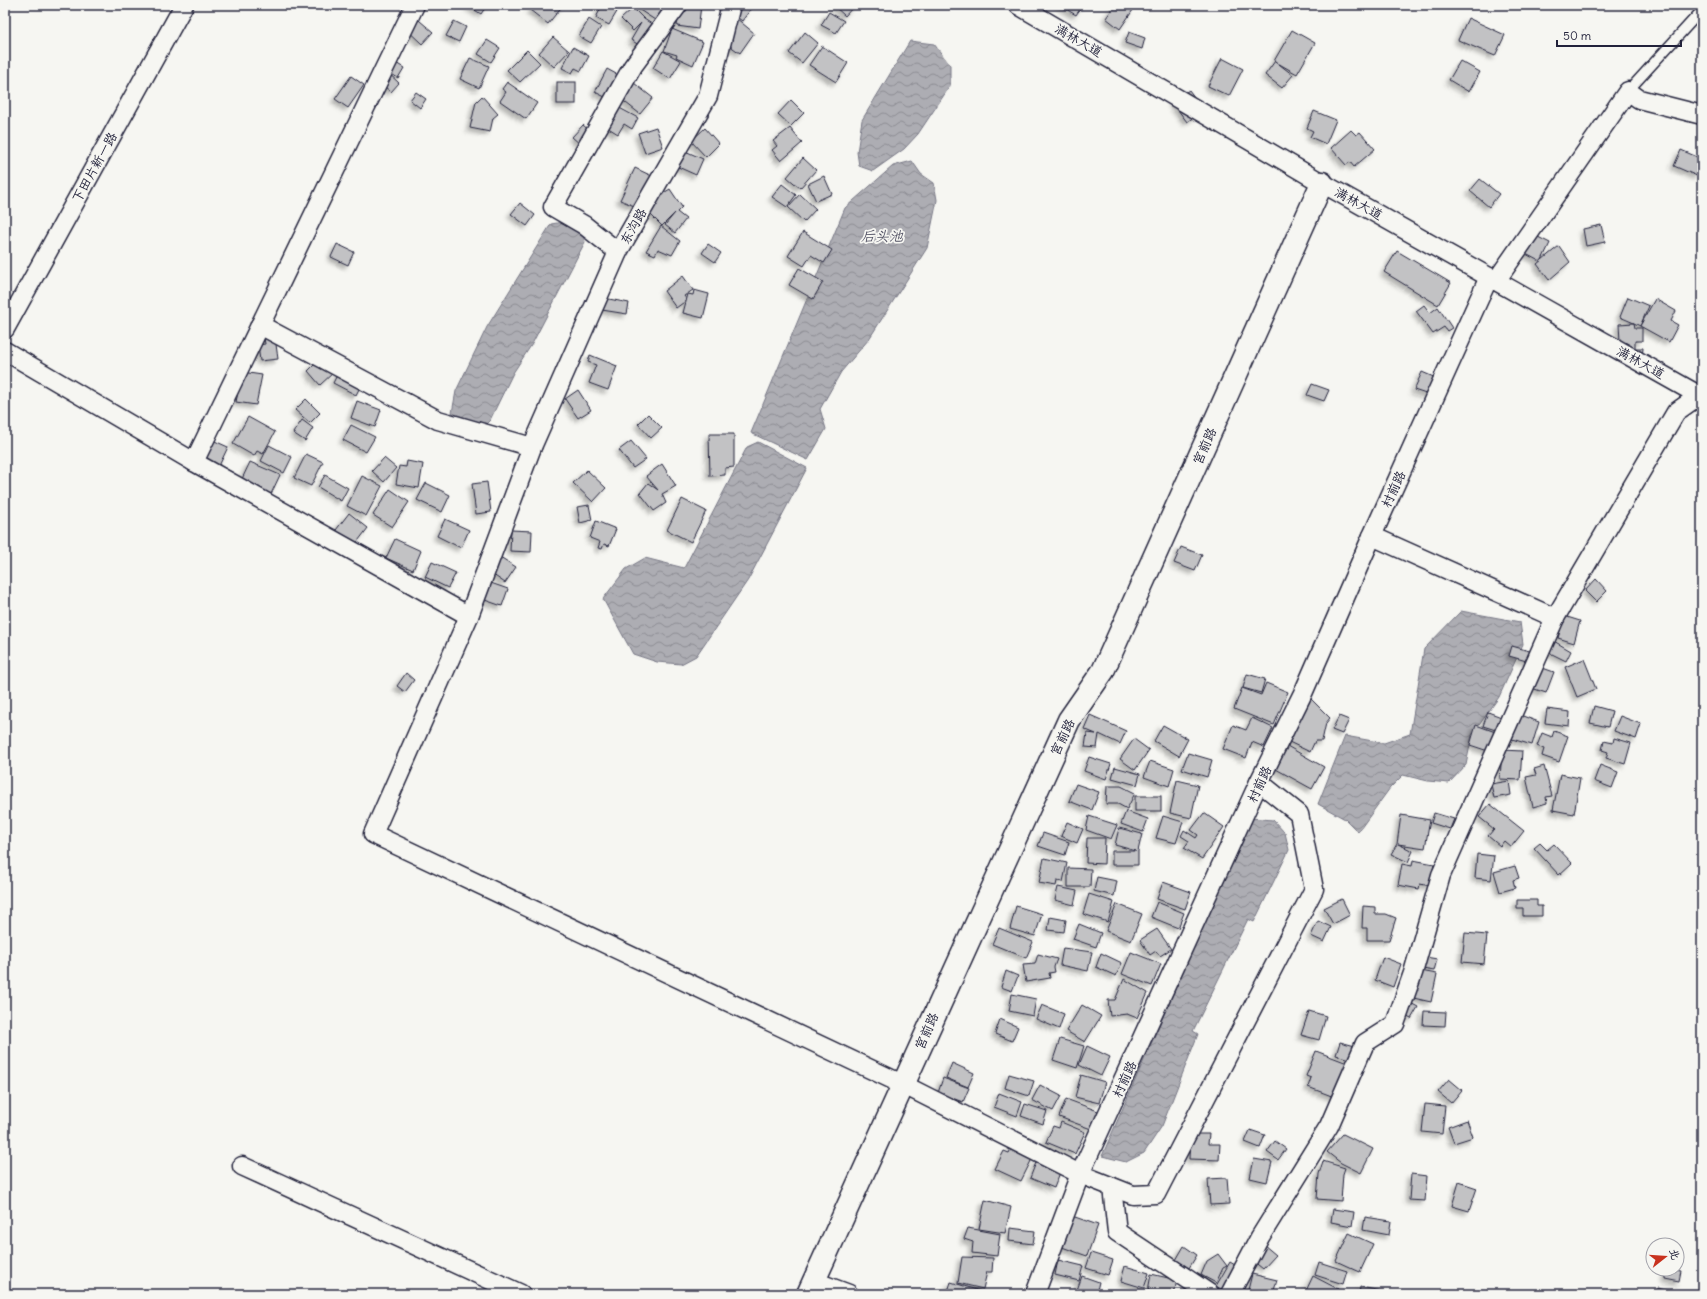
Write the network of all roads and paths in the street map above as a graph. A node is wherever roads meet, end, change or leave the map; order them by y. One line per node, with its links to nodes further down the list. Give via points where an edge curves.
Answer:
1 (184, 5): 13 (street, 下田片新一路)
2 (415, 5): 12 (street)
3 (678, 5): 10 (street, via 633,66 553,207 584,225)
4 (732, 5): 10 (street, 东沟路, via 708,96)
5 (1018, 5): 9 (street, 满林大道)
6 (1702, 10): 7 (lane)
7 (1628, 91): 8 (street, via 1638,99); 11 (street, 村前路)
8 (1702, 115)
9 (1322, 183): 11 (street, 满林大道); 22 (street, 宫前路, via 1103,671 1069,720)
10 (618, 252): 16 (street, 东沟路)
11 (1493, 279): 15 (street, 满林大道); 18 (street, 村前路)
12 (260, 325): 16 (street, via 438,420); 17 (street)
13 (5, 329)
14 (5, 351): 17 (street)
15 (1701, 396): 20 (street, via 1676,412)
16 (532, 447): 19 (street, 东沟路)
17 (194, 462): 19 (street)
18 (1372, 536): 20 (street); 21 (street, 村前路, via 1304,691)
19 (469, 616): 22 (street, 东沟路, via 373,834)
20 (1555, 618): 31 (street, via 1441,876 1413,973 1395,1024 1365,1043 1329,1126 1260,1237)
21 (1259, 782): 24 (street, 村前路); 25 (street, via 1299,814 1314,889 1156,1194 1133,1195)
22 (902, 1084): 24 (street); 26 (street, 宫前路)
23 (242, 1166): 27 (street)
24 (1080, 1174): 25 (street); 29 (street, 村前路)
25 (1112, 1187): 30 (street, via 1117,1232)
26 (811, 1287): 28 (street)
27 (521, 1294)
28 (849, 1294)
29 (1035, 1294)
30 (1210, 1294)
31 (1230, 1294)

